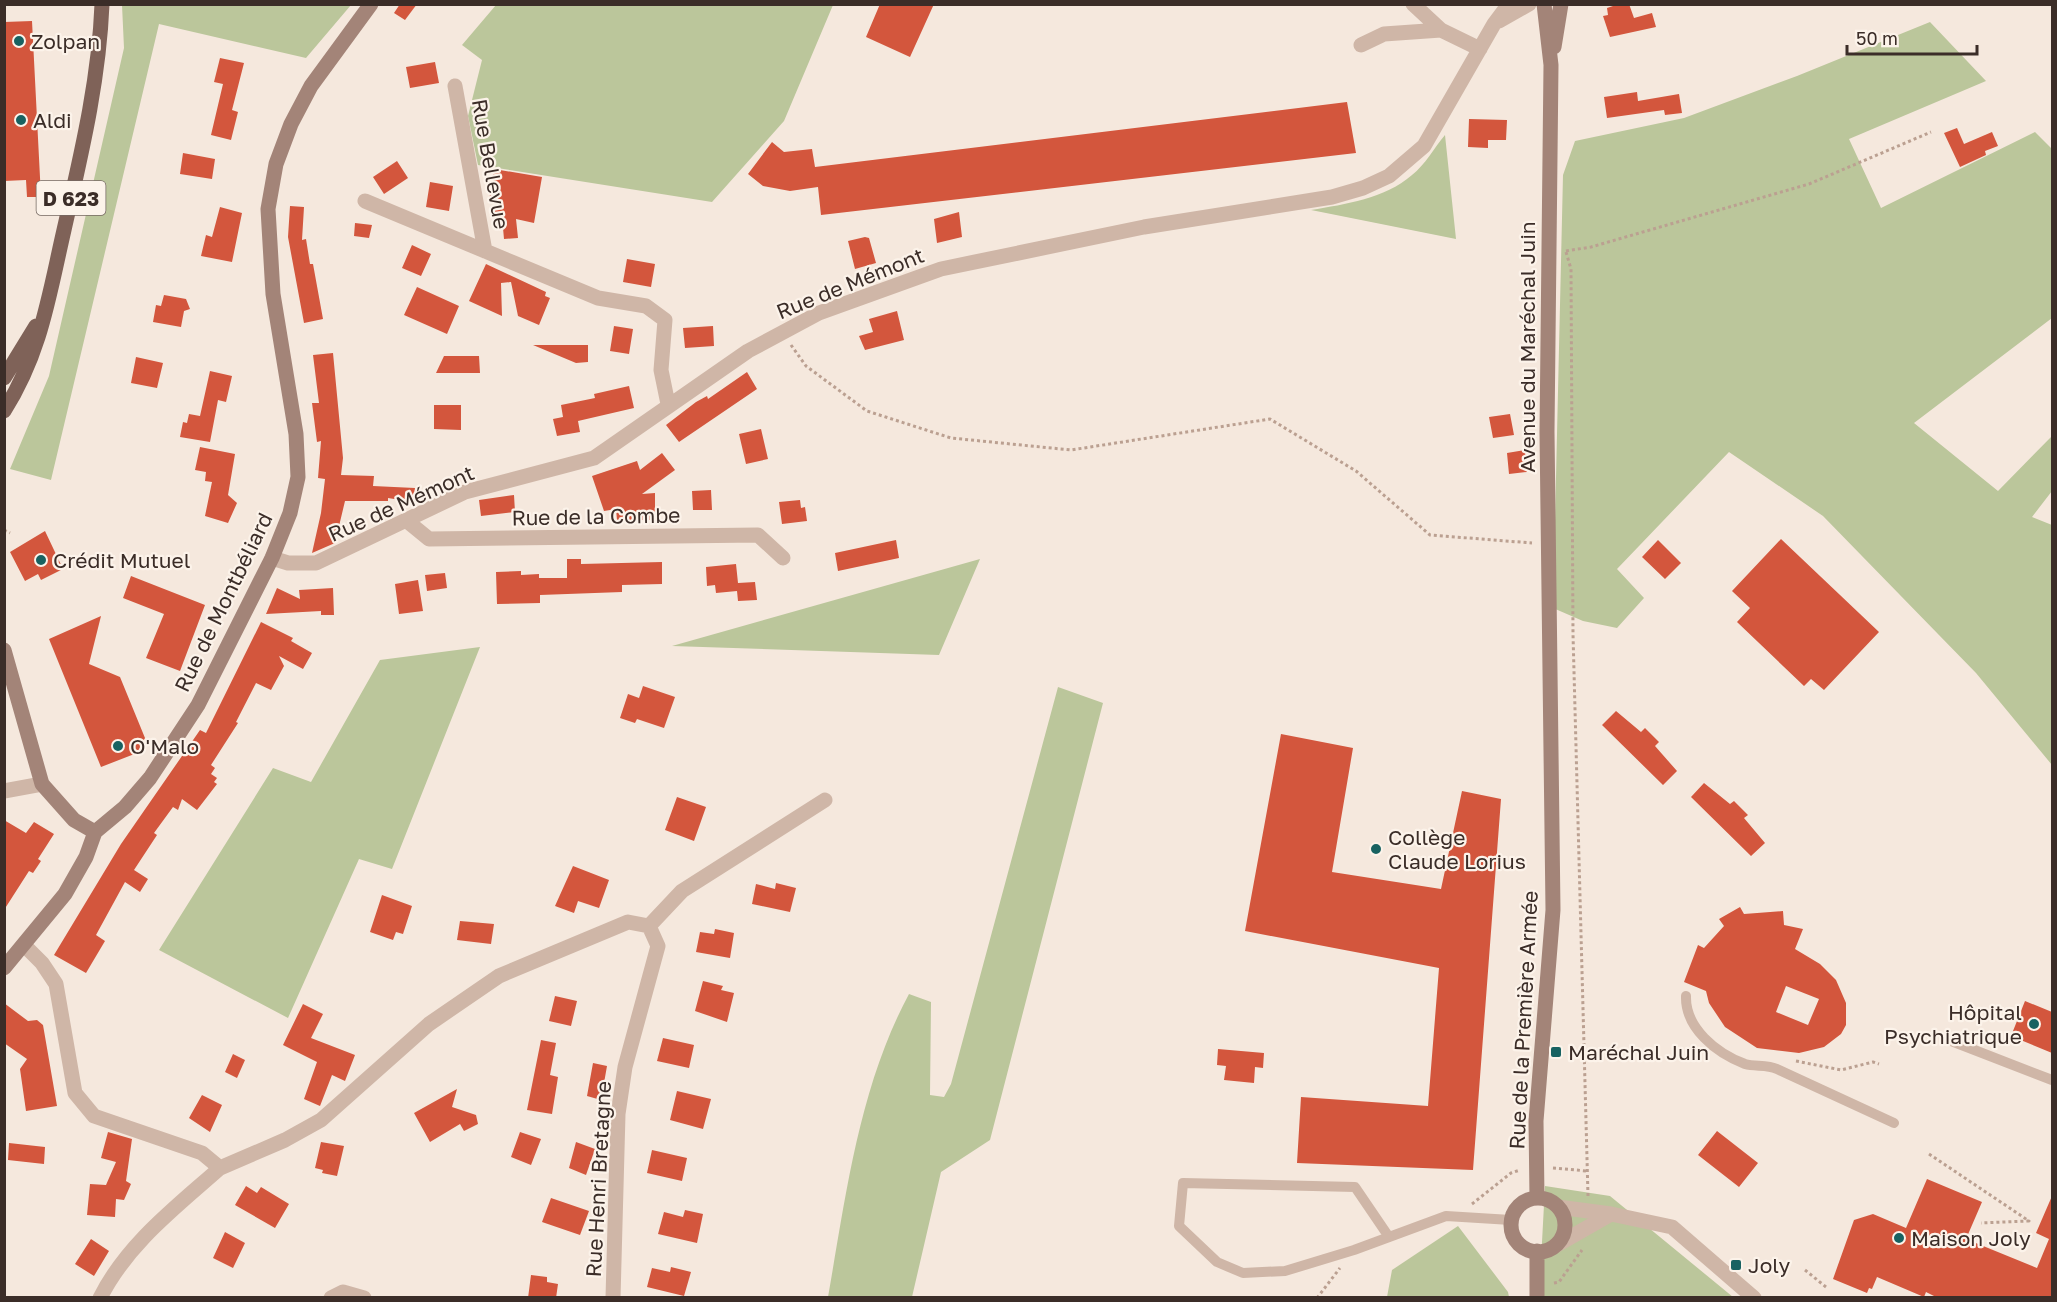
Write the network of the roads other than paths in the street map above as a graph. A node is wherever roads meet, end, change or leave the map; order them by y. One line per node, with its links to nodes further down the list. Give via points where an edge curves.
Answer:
1 (102, 4): 16 (main road, D 623, via 85,139)
2 (371, 4): 21 (street, Rue de Montbéliard, via 311,86 291,124 276,164 267,209 273,294 296,434 298,477 290,513)
3 (1509, 4): 8 (street, Rue de Mémont)
4 (1529, 4): 8 (street)
5 (1544, 4): 12 (street, Avenue du Maréchal Juin)
6 (1561, 4): 12 (street, Avenue du Maréchal Juin)
7 (1419, 7): 9 (street)
8 (1494, 24): 11 (street, Rue de Mémont)
9 (1441, 30): 10 (street, via 1384,34); 11 (street)
10 (1361, 45)
11 (1480, 49): 18 (street, Rue de Mémont, via 1435,130 1413,157 1389,176 1363,188 940,269 819,313 748,351)
12 (1551, 64): 23 (street, Avenue du Maréchal Juin, via 1547,255)
13 (455, 86): 15 (street, Rue Bellevue)
14 (365, 201): 15 (street, Rue Bellevue)
15 (485, 251): 18 (street, Rue Bellevue, via 598,298 646,306 665,320 661,370)
16 (46, 310): 17 (main road, D 623); 19 (main road, D 623, via 33,357)
17 (4, 378)
18 (668, 404): 20 (street, Rue de Mémont, via 594,458 465,492)
19 (4, 411)
20 (406, 521): 21 (street, Rue de Mémont, via 316,563); 22 (street, Rue de la Combe, via 429,539 758,535)
21 (272, 558): 28 (street, Rue de Montbéliard, via 198,705 150,778 125,807)
22 (783, 558)
23 (1550, 629): 37 (street, Rue de la Première Armée, via 1553,910 1536,1121)
24 (4, 650): 25 (street)
25 (42, 784): 26 (street); 28 (street, via 74,820)
26 (4, 791)
27 (825, 800): 29 (street, via 682,891)
28 (95, 832): 30 (street, Rue de Montbéliard, via 65,894)
29 (649, 926): 36 (street, via 628,922 499,976 429,1024 321,1120); 48 (street, Rue Henri Bretagne, via 658,945 625,1067 618,1114)
30 (25, 946): 31 (street, Rue de Montbéliard); 36 (street, via 56,984 75,1093 94,1116 202,1153)
31 (4, 968)
32 (1686, 996): 35 (lane, via 1686,1010 1694,1025 1716,1048 1746,1064 1772,1066)
33 (1946, 1039): 34 (lane)
34 (2052, 1080)
35 (1894, 1123)
36 (220, 1168): 45 (street, via 138,1242 112,1274)
37 (1537, 1198): 38 (street); 40 (street, via 1520,1204)
38 (1558, 1207): 39 (street); 42 (street, via 1563,1214 1564,1231)
39 (1611, 1214): 42 (street); 49 (street, via 1672,1227)
40 (1511, 1220): 41 (lane, via 1446,1216); 43 (street, via 1520,1245)
41 (1389, 1237): 41 (lane, via 1285,1271 1243,1274 1217,1262 1179,1226 1183,1184 1355,1187)
42 (1555, 1246): 43 (street)
43 (1538, 1251): 44 (street)
44 (1537, 1292)
45 (100, 1298)
46 (331, 1298): 47 (street, via 343,1292)
47 (364, 1298)
48 (614, 1298)
49 (1754, 1298)

